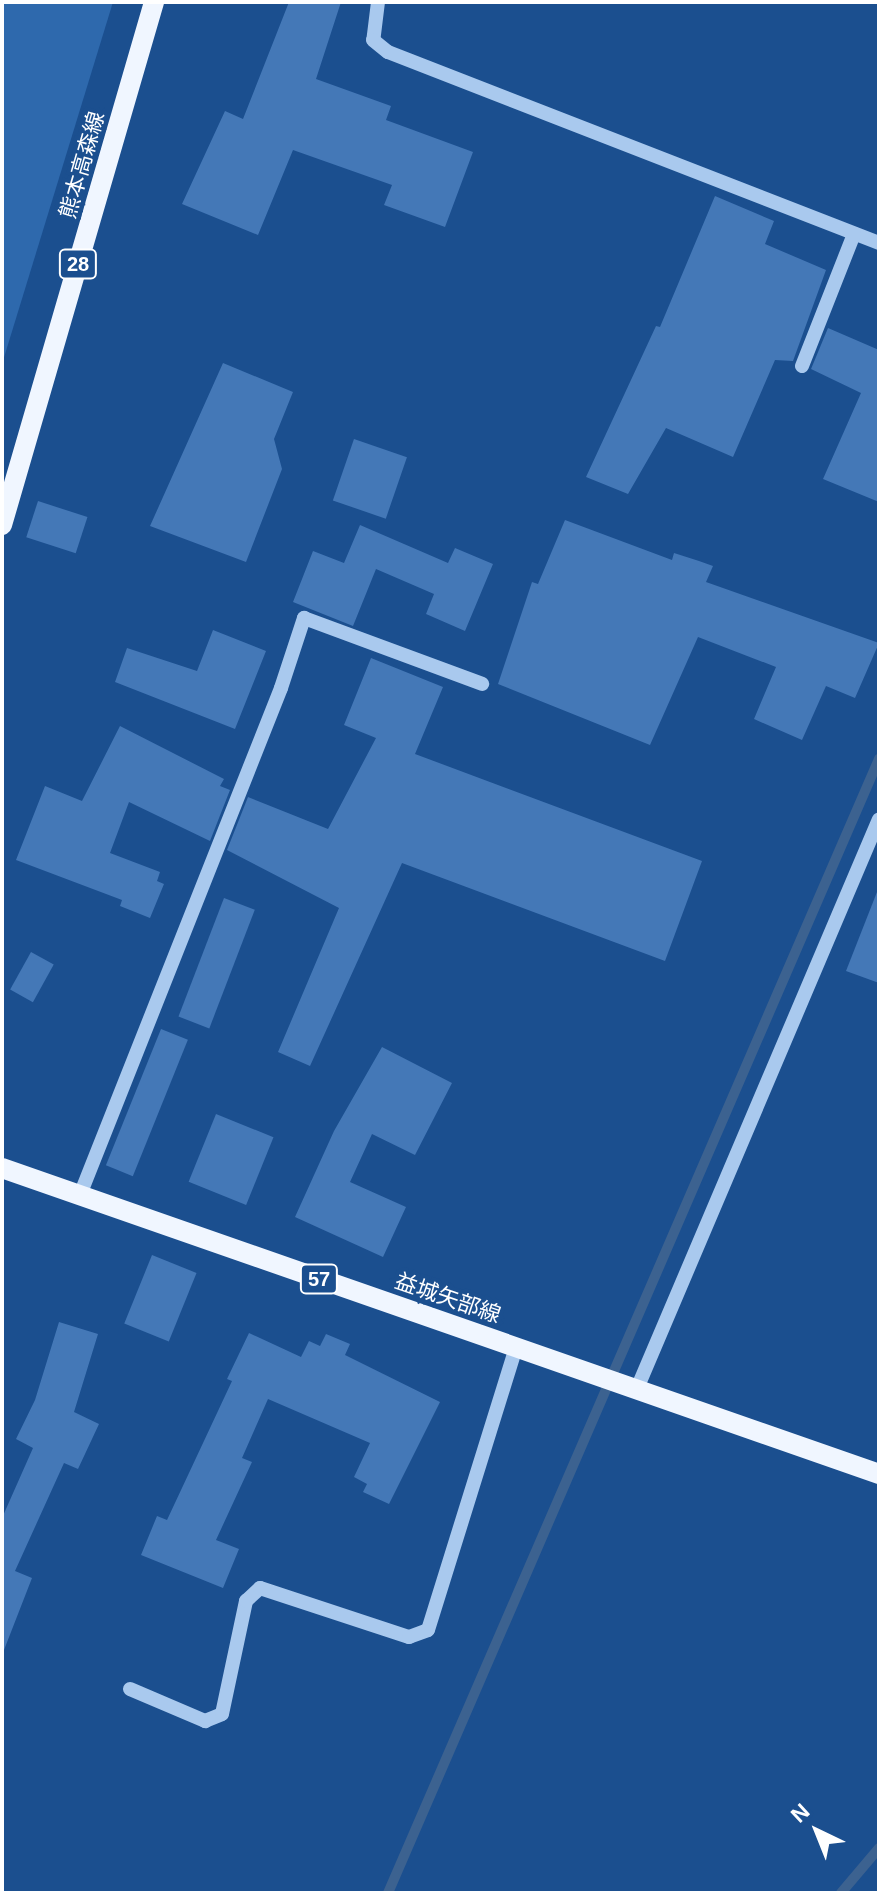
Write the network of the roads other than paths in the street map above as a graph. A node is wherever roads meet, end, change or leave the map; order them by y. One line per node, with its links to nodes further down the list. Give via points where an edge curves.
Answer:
1 (154, 2): 6 (main road, 熊本高森線 / 28)
2 (378, 2): 3 (street, via 373,40 388,52)
3 (854, 234): 4 (street); 5 (street)
4 (879, 243)
5 (802, 366)
6 (2, 525)
7 (482, 684): 10 (street, via 304,618)
8 (879, 819): 12 (street)
9 (2, 1168): 10 (main road, 益城矢部線 / 57)
10 (80, 1195): 11 (main road, 益城矢部線 / 57)
11 (516, 1347): 12 (main road, 益城矢部線 / 57); 14 (street, via 428,1630 409,1637 260,1588 246,1601 222,1714 205,1721)
12 (636, 1391): 13 (main road, 益城矢部線 / 57)
13 (879, 1474)
14 (130, 1689)

